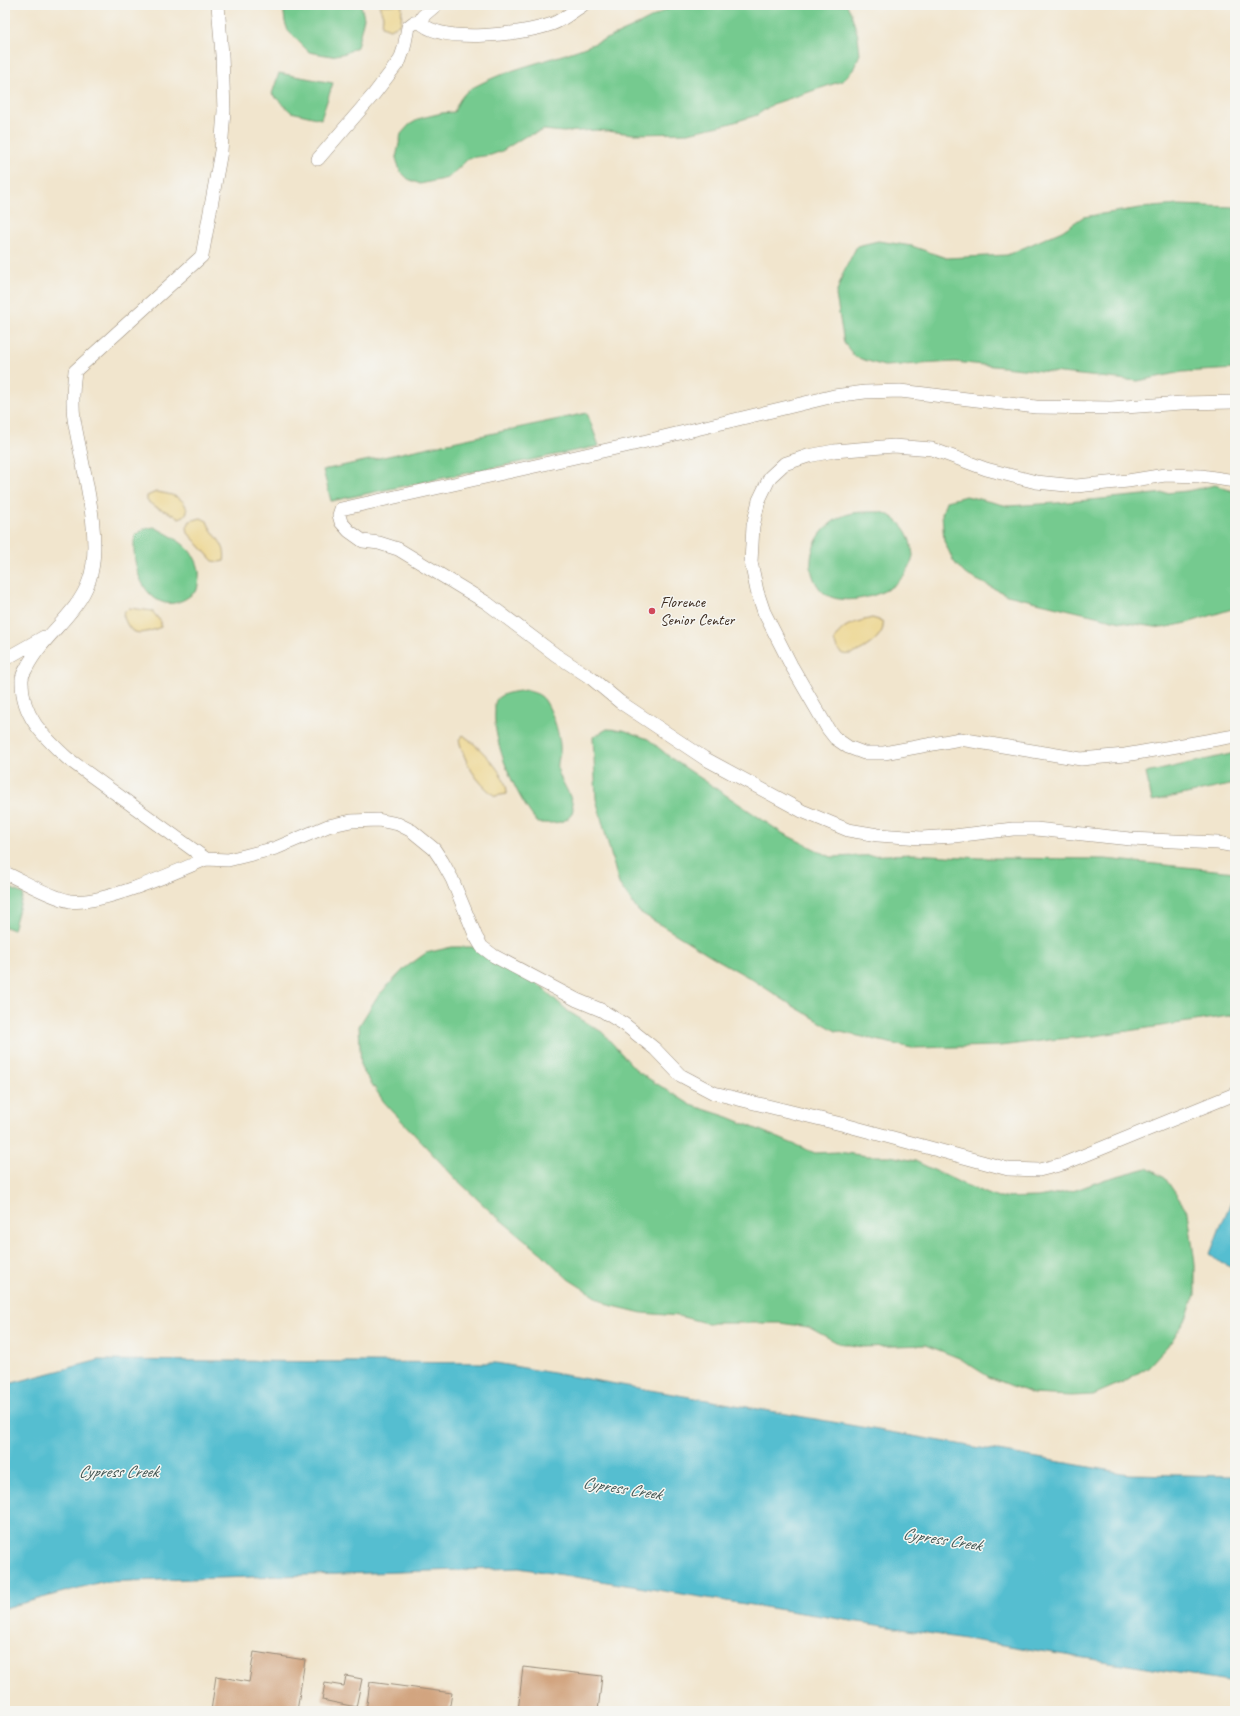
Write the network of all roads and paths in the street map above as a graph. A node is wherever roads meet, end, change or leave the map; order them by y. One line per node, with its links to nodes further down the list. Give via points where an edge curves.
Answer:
1 (218, 5): 8 (lane, via 224,111 221,151 202,256 75,371 74,419 83,457 92,520 93,564 89,581 78,602)
2 (436, 5): 4 (lane)
3 (583, 5): 4 (lane, via 554,24 533,30 489,35 463,36 440,33)
4 (420, 22): 5 (lane, via 408,27 400,60 392,72)
5 (318, 158)
6 (1235, 402): 11 (lane, via 1111,408 1036,407 900,391 865,392 834,396 352,506 340,509 339,515 341,522 349,531 362,540 398,549 487,604 591,678 620,702 704,758 802,811 848,830 921,838 1013,829)
7 (1235, 481): 10 (lane, via 1201,476 1165,475 1076,486 1036,482 993,471 932,449 894,446 834,451 784,464 770,477 759,500 753,526 750,562 756,591 764,612 828,730 848,747 864,753 884,753 960,739 1081,759 1125,755)
8 (53, 632): 9 (lane); 12 (lane, via 38,649 22,678 27,710 35,726 67,758)
9 (5, 659)
10 (1235, 736)
11 (1235, 846)
12 (206, 859): 13 (lane, via 154,881 88,901 71,901 56,897); 14 (lane, via 228,860 276,848 328,826 351,821 378,820 398,824 412,831 434,849 452,879 470,925 482,947 494,956 577,1000 602,1010 655,1049 680,1075 692,1082 714,1093 1008,1169 1039,1170 1063,1164)
13 (5, 873)
14 (1235, 1094)

